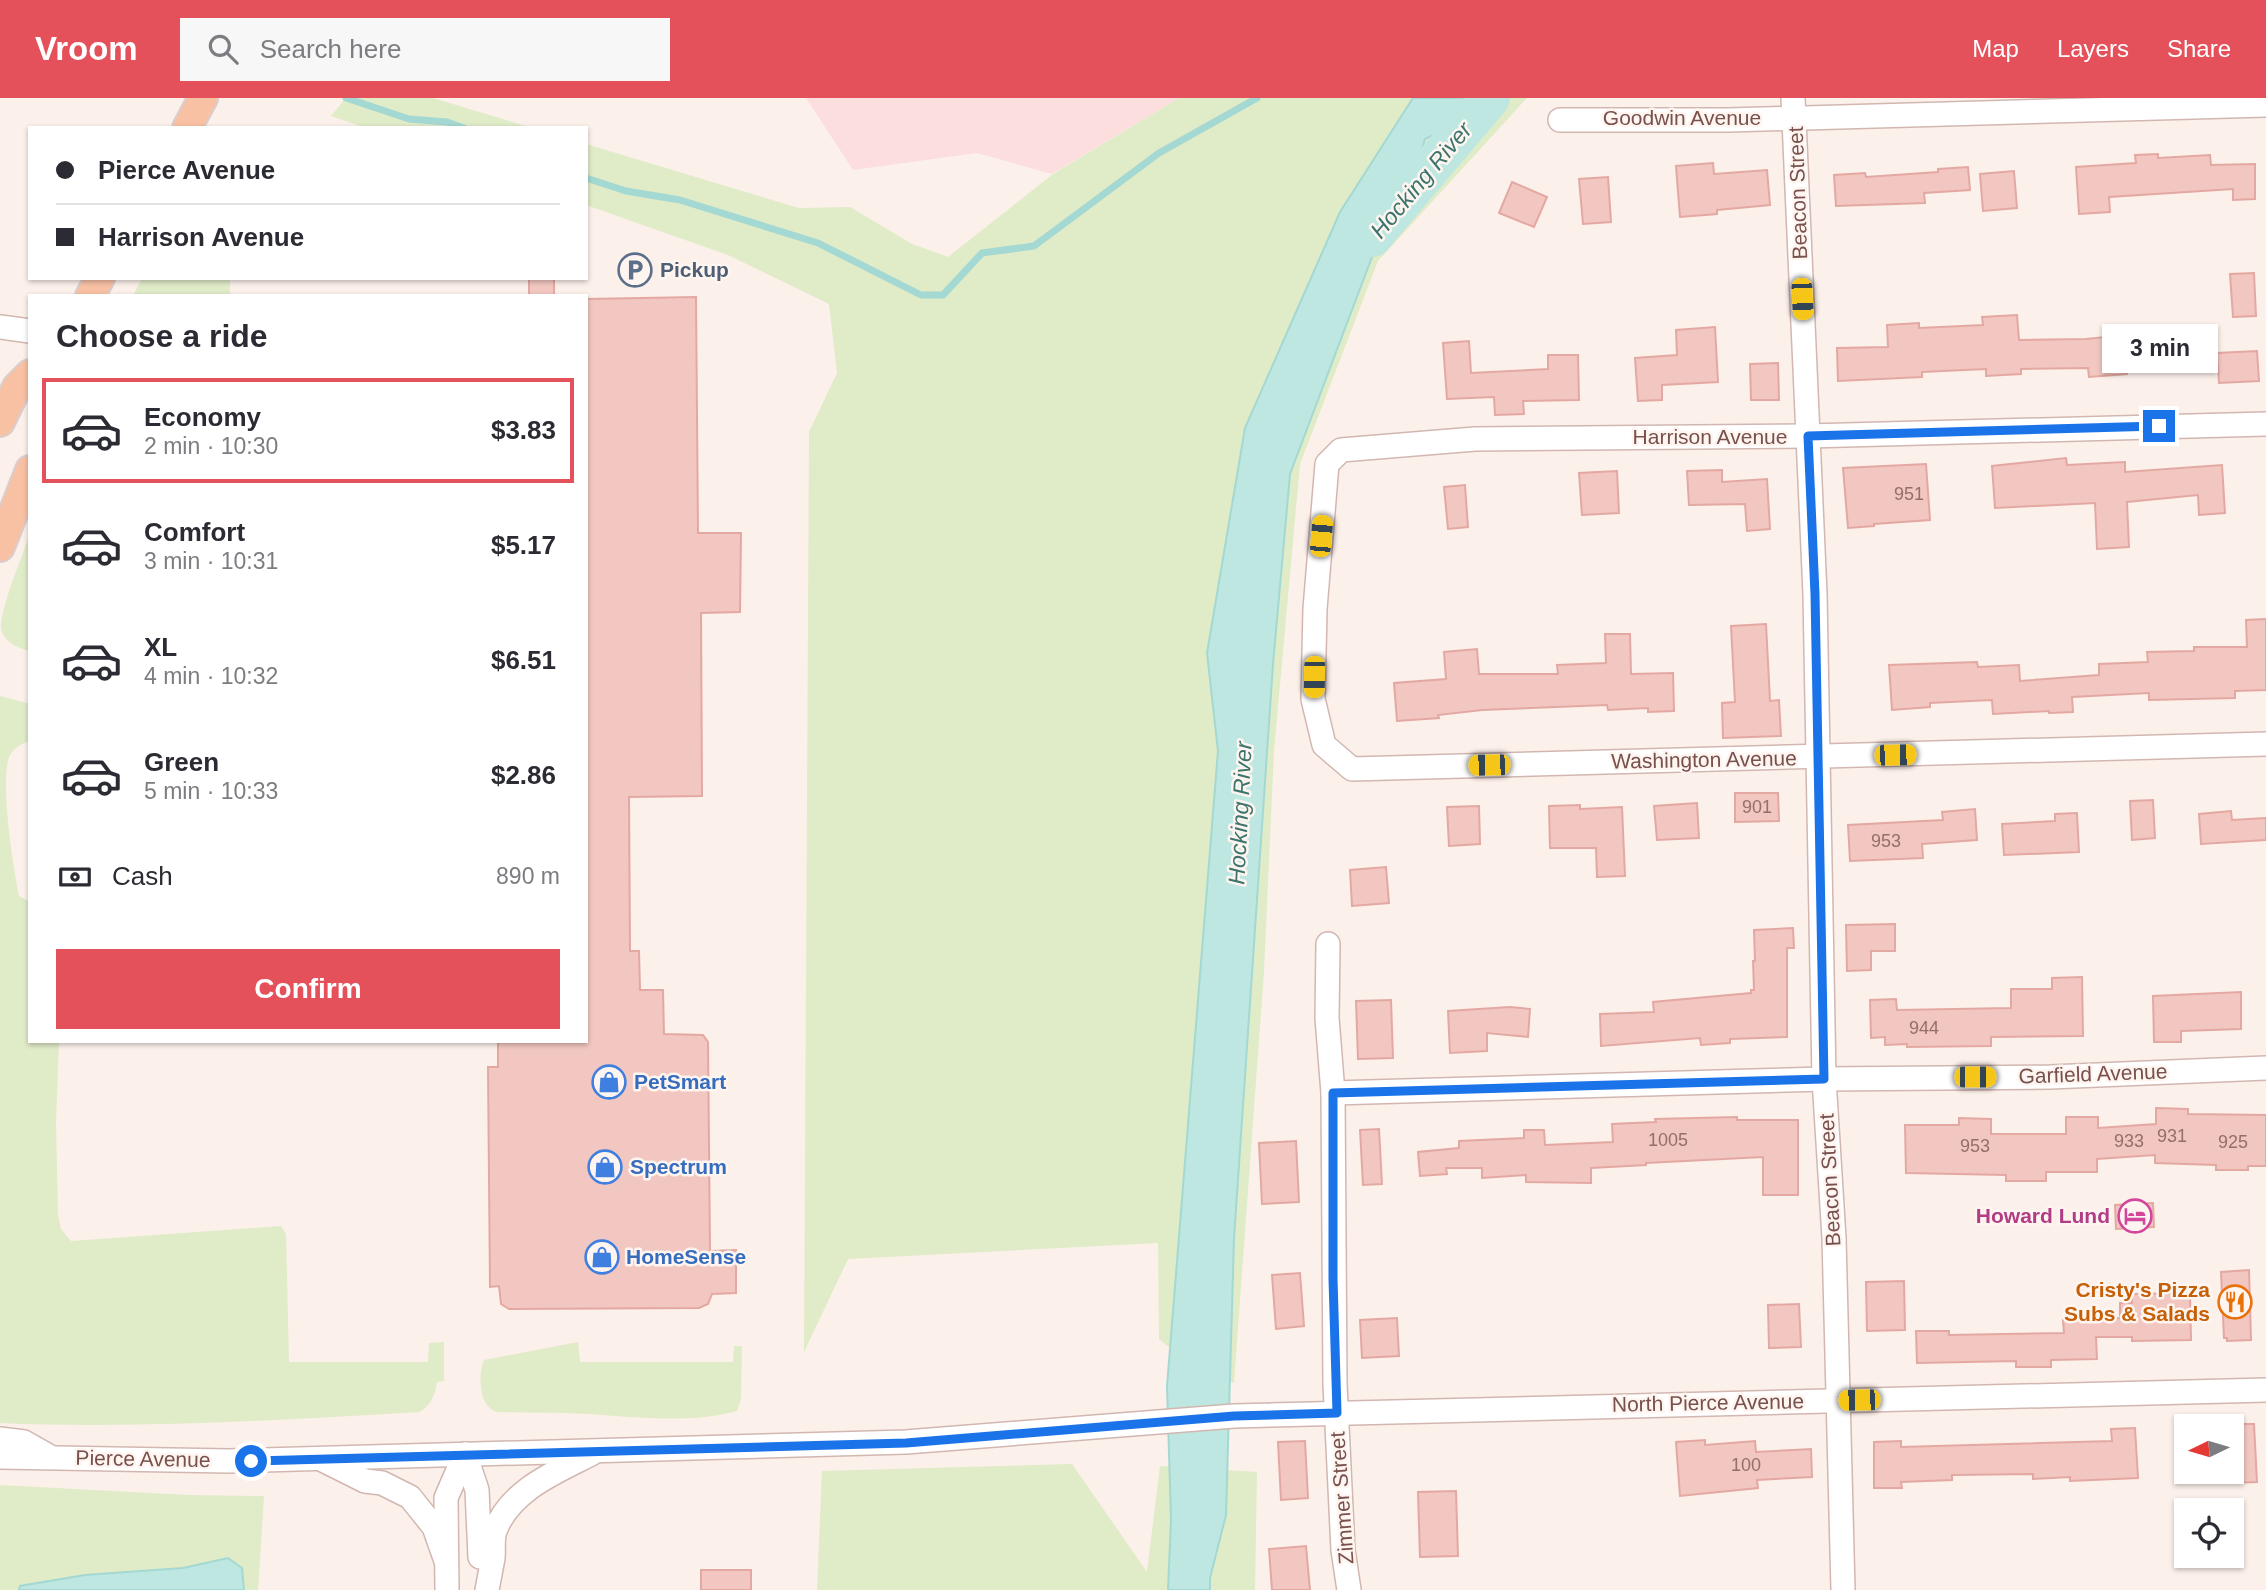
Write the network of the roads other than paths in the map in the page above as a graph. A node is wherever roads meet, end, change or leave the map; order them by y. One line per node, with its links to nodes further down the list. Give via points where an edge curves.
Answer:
1 (203, 98): 5 (main road)
2 (2266, 105): 3 (street, Goodwin Avenue)
3 (1794, 107): 4 (street, Goodwin Avenue, via 1729,120); 11 (street, Beacon Street)
4 (1560, 120)
5 (188, 126)
6 (0, 327): 7 (street)
7 (28, 331)
8 (28, 376): 9 (main road, via 17,387)
9 (0, 422)
10 (2266, 424): 11 (street, Harrison Avenue)
11 (1808, 436): 15 (street, Beacon Street); 16 (street, Harrison Avenue, via 1475,439 1341,450 1327,464 1313,699 1324,744)
12 (28, 475): 13 (main road)
13 (0, 547)
14 (2266, 744): 15 (street, Washington Avenue)
15 (1818, 757): 16 (street, Washington Avenue); 19 (street, Beacon Street)
16 (1352, 769)
17 (1328, 944): 20 (street, Zimmer Street)
18 (2266, 1068): 19 (street, Garfield Avenue)
19 (1824, 1079): 20 (street, Garfield Avenue); 22 (street, Beacon Street)
20 (1333, 1093): 23 (street, Zimmer Street)
21 (2266, 1390): 22 (street, North Pierce Avenue)
22 (1838, 1400): 23 (street, North Pierce Avenue); 35 (street, Beacon Street)
23 (1337, 1413): 24 (street, North Pierce Avenue); 34 (street, Zimmer Street)
24 (1234, 1416): 26 (street, Pierce Avenue, via 906,1443)
25 (0, 1439): 29 (street, Pierce Avenue, via 24,1441)
26 (598, 1450): 27 (street, Pierce Avenue); 33 (street, via 547,1476 512,1505 494,1534)
27 (465, 1454): 30 (street, Pierce Avenue); 31 (street, via 446,1498); 33 (street, via 477,1490)
28 (0, 1457): 29 (street, Pierce Avenue)
29 (50, 1457): 30 (street, Pierce Avenue)
30 (320, 1458): 31 (street, Pierce Avenue, via 410,1497 434,1527)
31 (446, 1561): 32 (street)
32 (447, 1590)
33 (484, 1590)
34 (1349, 1590)
35 (1843, 1590)

